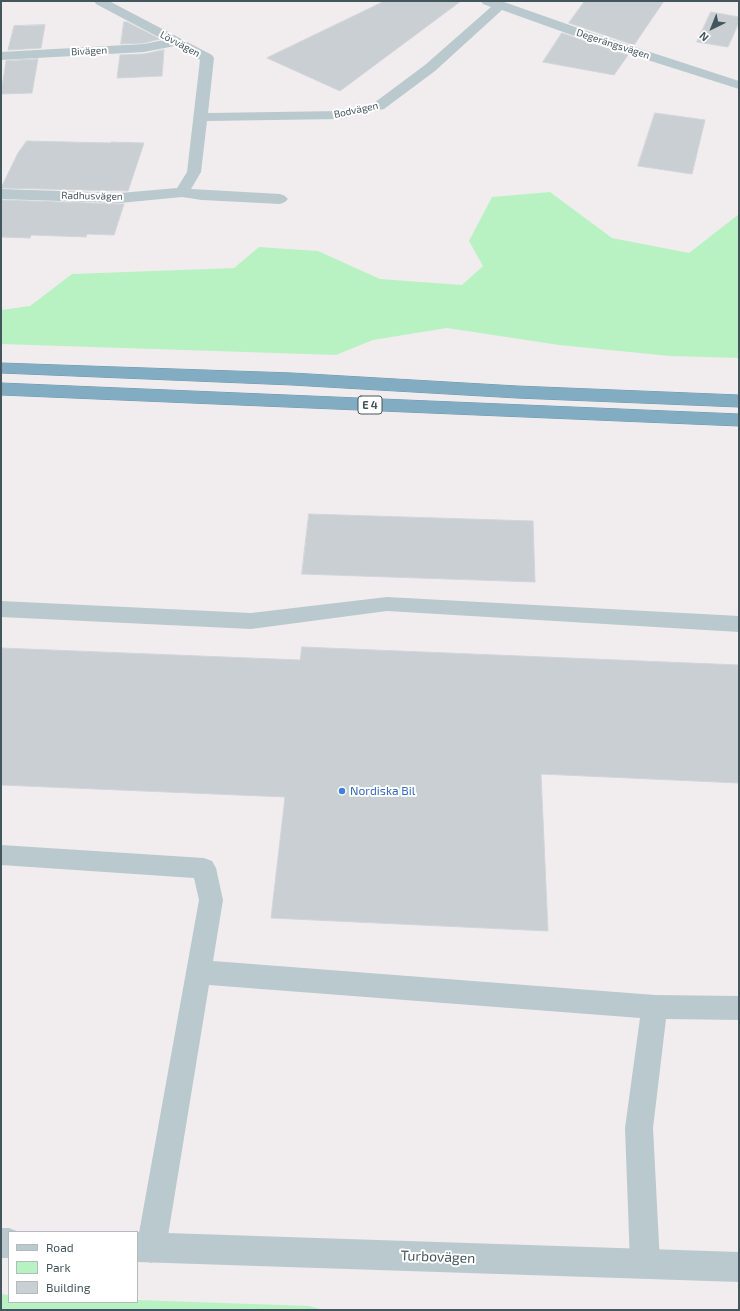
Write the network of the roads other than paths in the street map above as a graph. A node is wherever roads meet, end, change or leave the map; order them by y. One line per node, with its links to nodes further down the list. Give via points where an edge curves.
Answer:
1 (100, 1): 3 (street, Lövvägen)
2 (494, 3): 5 (street, Degerängsvägen, via 596,39); 6 (street, Bodvägen, via 430,68 379,106 340,115)
3 (176, 42): 4 (street, Bivägen, via 144,48); 6 (street, Lövvägen, via 207,58)
4 (1, 56)
5 (739, 84)
6 (200, 117): 7 (street, via 194,172)
7 (182, 192): 8 (street, Radhusvägen, via 120,198); 9 (street, Radhusvägen)
8 (1, 194)
9 (280, 199)
10 (1, 368): 12 (highway, E 4, via 292,379)
11 (1, 389): 13 (highway, E 4)
12 (739, 401)
13 (739, 420)
14 (1, 609): 15 (lane, via 251,621 388,604)
15 (739, 624)
16 (1, 855): 17 (lane, via 204,868 211,900)
17 (200, 972): 18 (lane); 20 (lane)
18 (655, 1007): 19 (lane); 21 (lane, via 639,1128)
19 (739, 1008)
20 (144, 1248): 21 (street, Turbovägen)
21 (645, 1263): 22 (street, Turbovägen)
22 (739, 1267)

